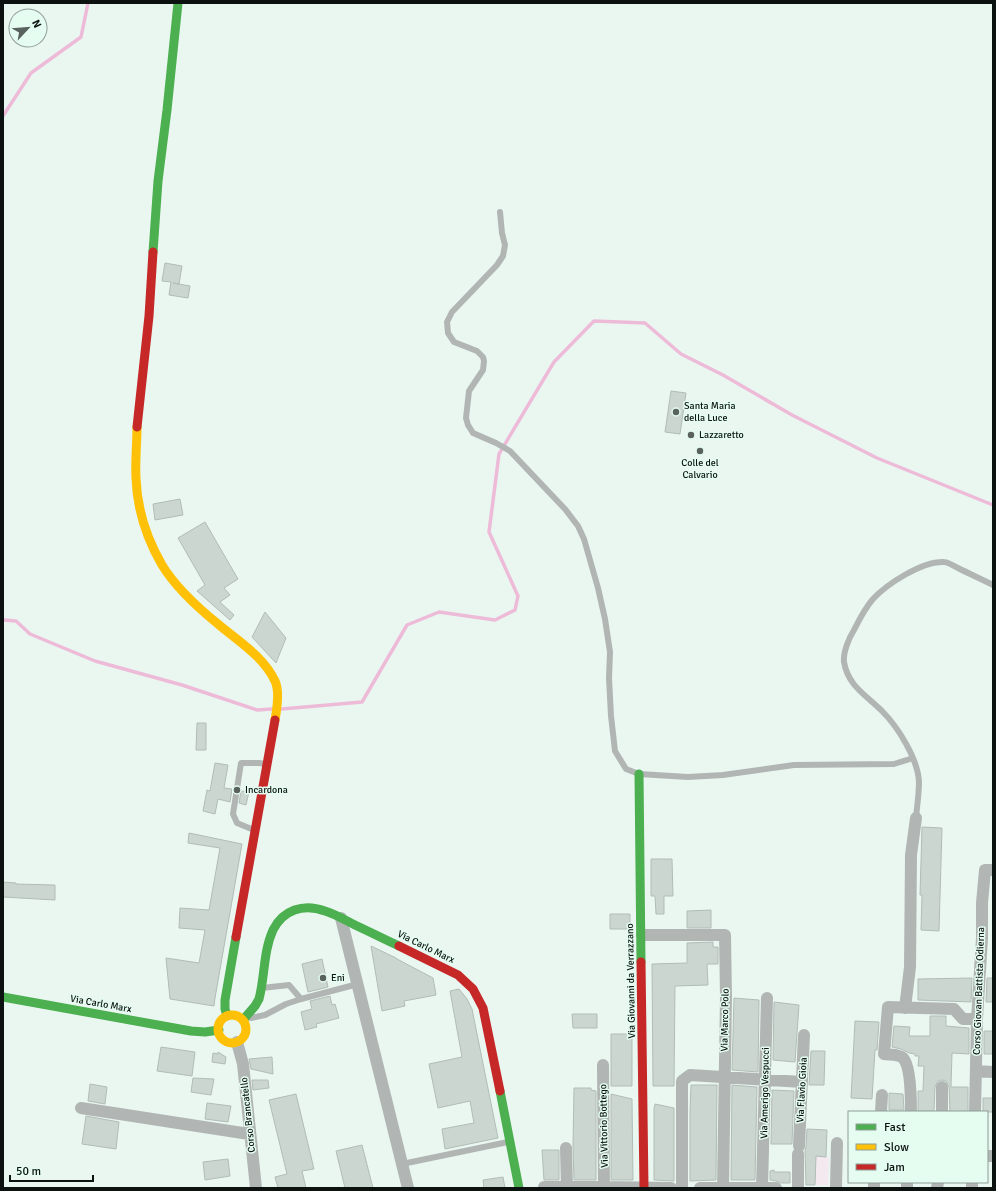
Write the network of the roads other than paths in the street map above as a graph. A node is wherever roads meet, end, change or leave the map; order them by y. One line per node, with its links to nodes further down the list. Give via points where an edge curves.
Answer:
1 (178, 3): 5 (street, via 158,182 149,316 137,426 136,479 140,510 148,536 162,565 181,590 247,646 276,682 276,717)
2 (500, 212): 6 (lane, via 505,245 503,256 452,312 447,328 454,342 477,351 483,357 483,370 469,391 466,418 473,433 510,451 578,526 605,619 610,652 609,693 615,751 626,769)
3 (993, 586): 4 (lane, via 945,562 914,569 873,599 848,641 844,660 854,686 883,712 902,736)
4 (913, 758): 6 (lane, via 894,764 794,764 723,775 688,777); 7 (lane, via 919,781)
5 (267, 765): 8 (street); 8 (lane, via 241,763 233,814 237,824)
6 (639, 774): 12 (street, Via Giovanni da Verrazzano)
7 (916, 818): 19 (street, via 911,855 910,967)
8 (256, 830): 20 (street, via 225,1000)
9 (989, 870): 10 (street, Corso Giovan Battista Odierna)
10 (987, 903): 13 (street, Corso Giovan Battista Odierna)
11 (341, 918): 14 (street); 15 (street, Via Carlo Marx, via 318,908 290,911 280,918 273,929); 40 (street, Via Carlo Marx, via 458,975 471,985 483,1008)
12 (642, 935): 29 (street, Via Marco Polo, via 725,935); 47 (street, Via Giovanni da Verrazzano)
13 (987, 938): 21 (street, Corso Giovan Battista Odierna)
14 (358, 984): 17 (lane); 43 (street)
15 (261, 988): 17 (lane, via 289,985); 22 (street, Via Carlo Marx, via 257,1003)
16 (3, 997): 23 (street, Via Carlo Marx, via 191,1031)
17 (301, 998): 22 (lane, via 265,1015)
18 (767, 998): 30 (street, Via Amerigo Vespucci)
19 (904, 1008): 21 (street, via 954,1009 963,1019); 36 (street, via 888,1007 884,1054 902,1057 906,1063)
20 (228, 1016): 22 (street, via 236,1016); 23 (street, via 221,1022)
21 (978, 1019): 27 (street, Corso Giovan Battista Odierna)
22 (243, 1020): 25 (street, via 245,1034)
23 (219, 1030): 25 (street, via 225,1041)
24 (804, 1035): 31 (street, Via Flavio Gioia)
25 (237, 1042): 39 (street, Corso Brancatello, via 243,1064)
26 (603, 1065): 46 (street, Via Vittorio Bottego)
27 (976, 1071): 28 (street); 38 (street, Corso Giovan Battista Odierna)
28 (993, 1072)
29 (724, 1076): 30 (street); 52 (street, via 690,1075 682,1081); 54 (street, Via Marco Polo)
30 (765, 1079): 31 (street); 55 (street, Via Amerigo Vespucci)
31 (802, 1082): 57 (street, Via Flavio Gioia)
32 (942, 1088): 37 (street)
33 (882, 1095): 35 (street)
34 (81, 1108): 39 (street)
35 (881, 1111)
36 (911, 1111)
37 (942, 1111)
38 (975, 1111)
39 (249, 1134): 48 (street, Corso Brancatello)
40 (510, 1142): 43 (lane); 50 (street, Via Carlo Marx)
41 (837, 1143): 58 (street)
42 (566, 1148): 45 (street)
43 (402, 1164): 49 (street)
44 (544, 1187): 45 (street)
45 (567, 1187): 46 (street)
46 (604, 1187): 47 (street)
47 (644, 1187): 51 (street)
48 (256, 1188)
49 (408, 1188)
50 (519, 1188)
51 (671, 1188)
52 (682, 1188)
53 (700, 1188): 54 (street)
54 (722, 1188): 55 (street)
55 (762, 1188): 56 (street)
56 (776, 1188)
57 (798, 1188)
58 (836, 1188)

